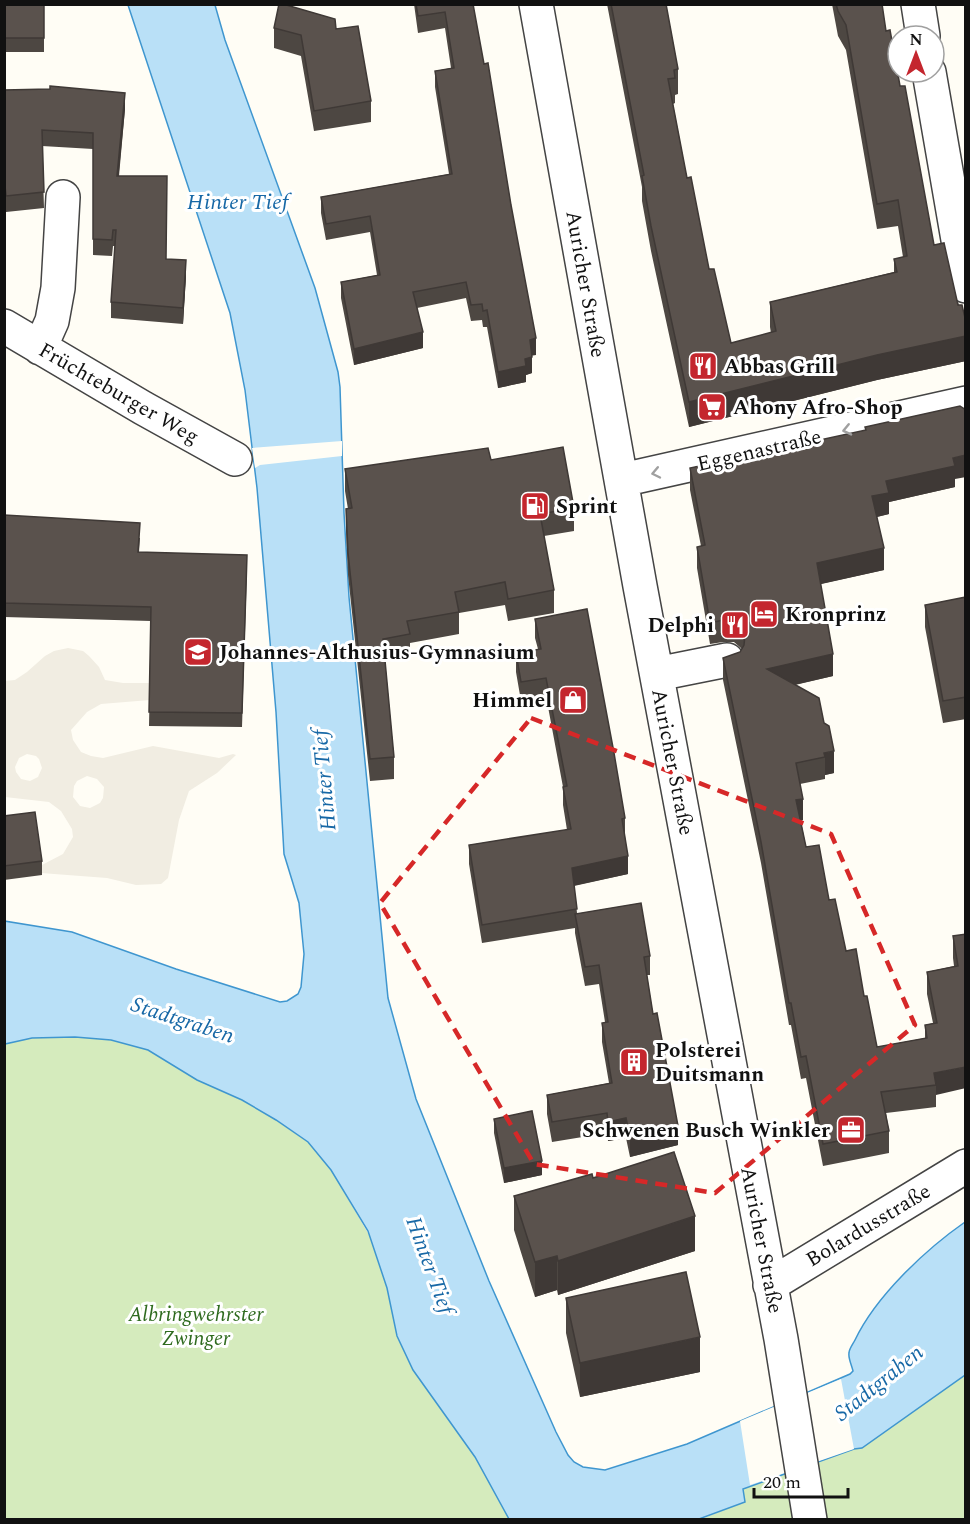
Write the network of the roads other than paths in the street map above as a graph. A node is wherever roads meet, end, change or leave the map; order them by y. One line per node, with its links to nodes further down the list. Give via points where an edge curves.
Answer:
1 (536, 4): 11 (street, Auricher Straße)
2 (918, 4): 3 (street)
3 (921, 24)
4 (931, 84): 6 (street)
5 (63, 197): 8 (street, via 58,288 52,321)
6 (966, 286)
7 (4, 326): 8 (street, Früchteburger Weg)
8 (40, 348): 10 (street, Früchteburger Weg)
9 (966, 403): 11 (street, Eggenastraße, one-way to 11)
10 (236, 459)
11 (622, 480): 13 (street, Auricher Straße)
12 (727, 660): 13 (street)
13 (657, 674): 15 (street, Auricher Straße)
14 (966, 1166): 15 (street, Bolardusstraße)
15 (770, 1285): 16 (street, Auricher Straße)
16 (810, 1520)

